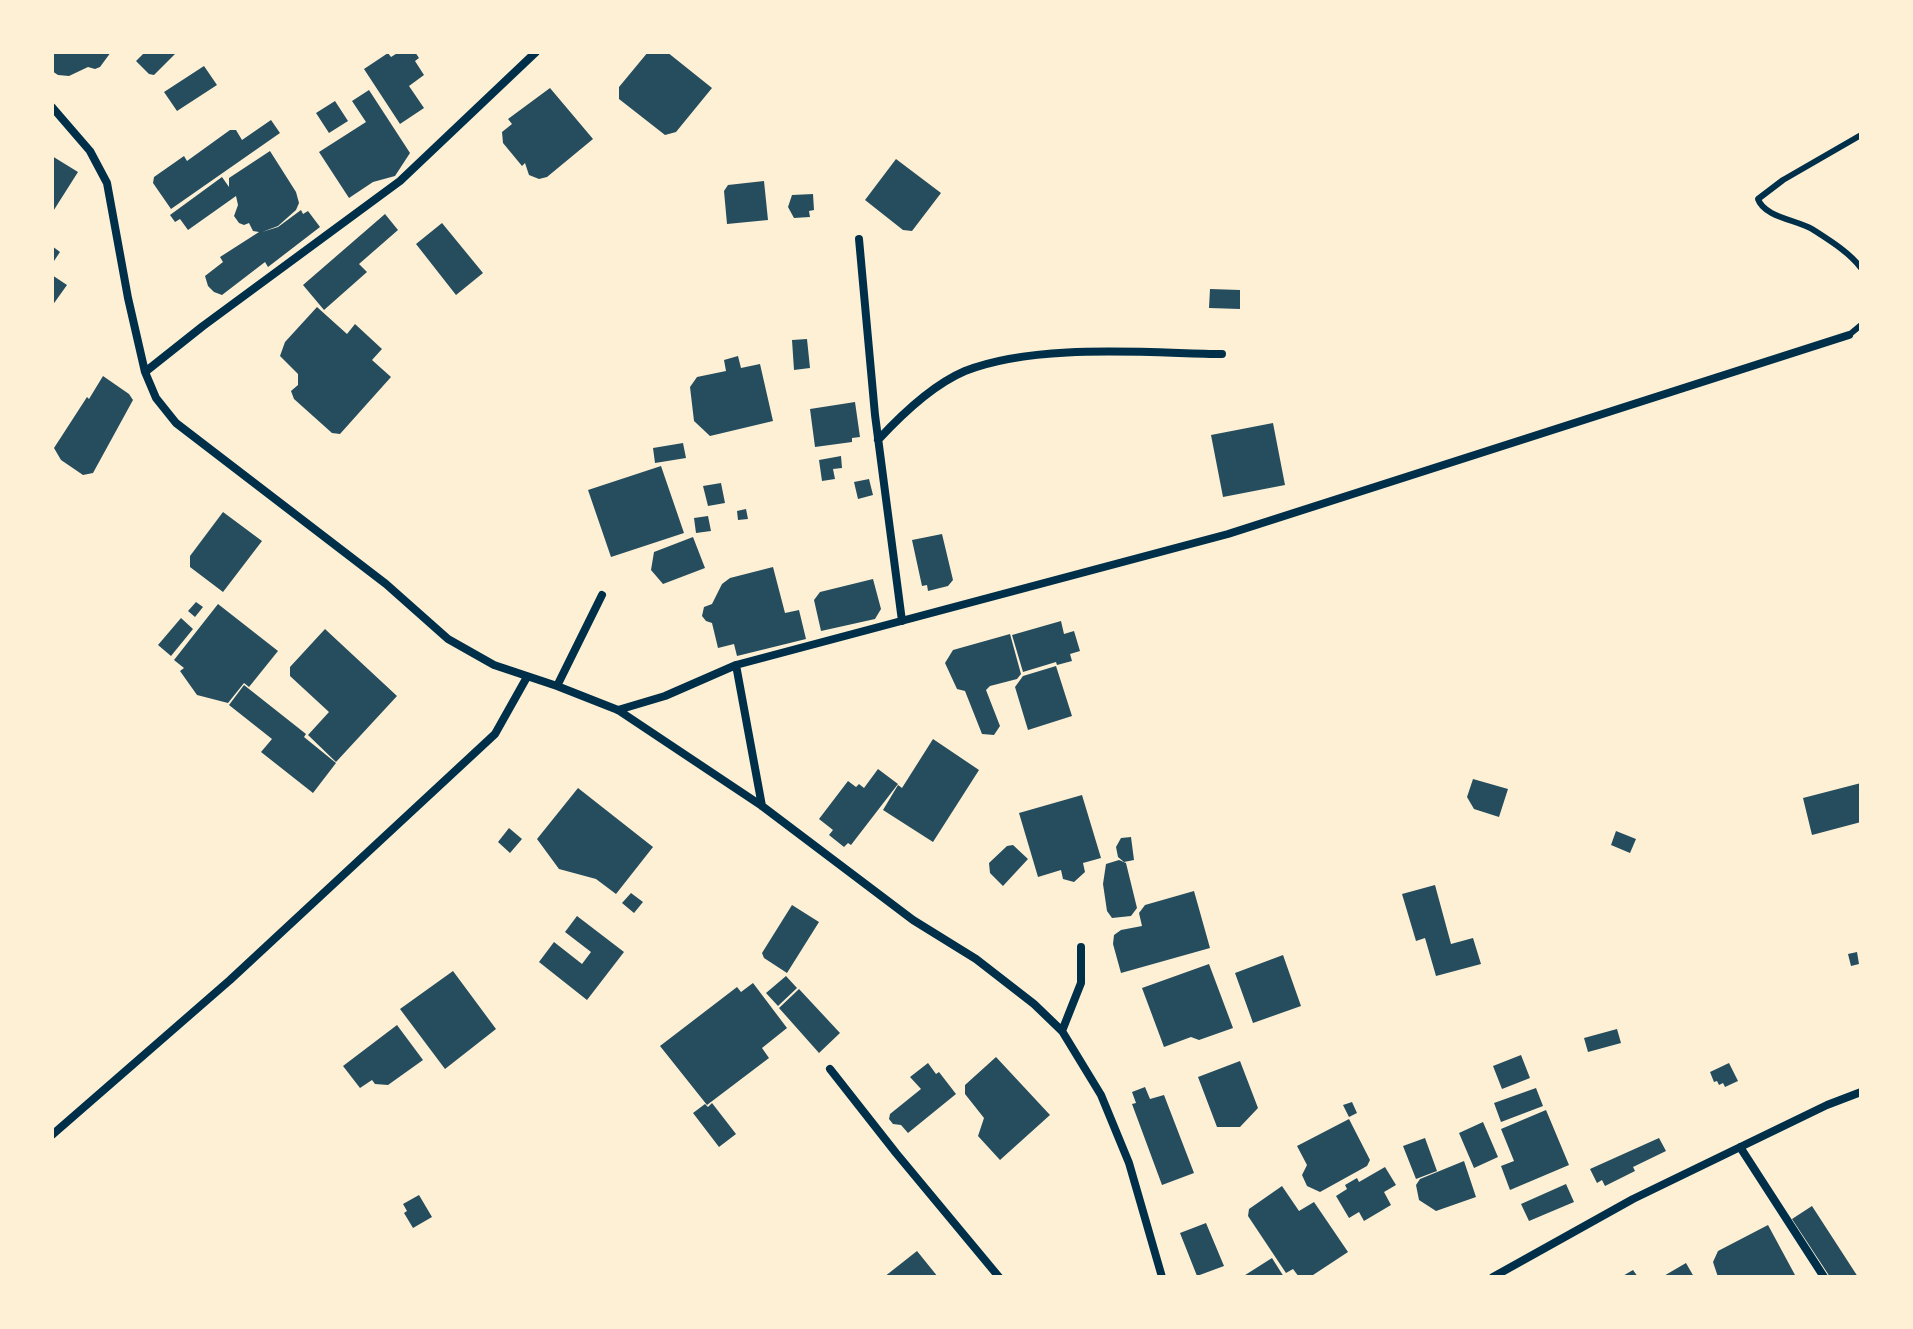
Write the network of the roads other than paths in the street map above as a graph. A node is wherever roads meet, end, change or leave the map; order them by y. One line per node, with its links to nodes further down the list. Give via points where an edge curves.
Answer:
1 (536, 52): 9 (street, via 400,181)
2 (52, 107): 9 (street, via 90,151 107,183)
3 (1861, 135): 5 (lane, via 1758,199 1767,210 1840,248)
4 (859, 239): 10 (street)
5 (1861, 268)
6 (1861, 325): 7 (lane)
7 (1849, 335): 12 (street, via 1228,534)
8 (1222, 354): 10 (street, via 1043,354 997,361 963,372 901,416)
9 (145, 372): 14 (street, via 156,398 176,423 386,584 448,639)
10 (878, 440): 12 (street)
11 (602, 595): 15 (street)
12 (902, 621): 13 (street)
13 (736, 665): 16 (street); 17 (street)
14 (527, 677): 15 (street); 22 (street, via 495,734 230,980)
15 (557, 686): 16 (street)
16 (618, 710): 17 (street)
17 (762, 806): 19 (street, via 913,920 976,959)
18 (1081, 947): 19 (street, via 1081,983)
19 (1062, 1031): 25 (street, via 1101,1095 1129,1163)
20 (830, 1069): 24 (street)
21 (1861, 1092): 23 (street)
22 (52, 1135)
23 (1740, 1147): 26 (street); 27 (street)
24 (999, 1277)
25 (1162, 1277)
26 (1493, 1277)
27 (1824, 1277)

